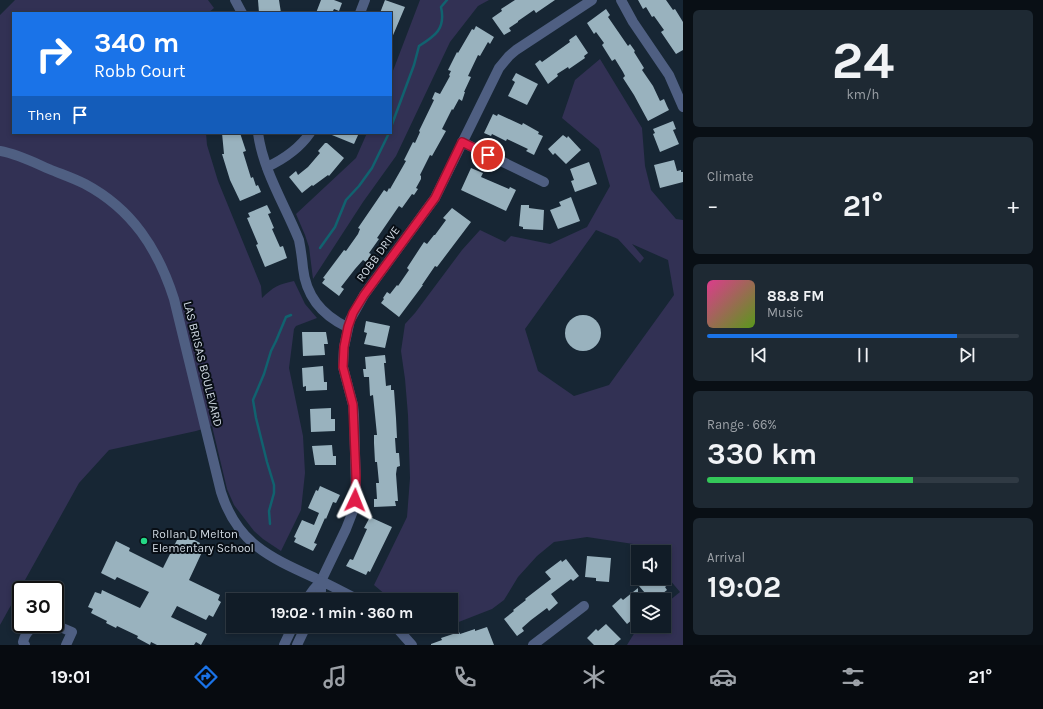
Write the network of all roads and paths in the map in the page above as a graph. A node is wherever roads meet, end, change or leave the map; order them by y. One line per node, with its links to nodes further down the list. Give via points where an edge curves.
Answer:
1 (235, 0): 5 (street)
2 (365, 0): 6 (street)
3 (592, 0): 10 (street, ROBB DRIVE, via 516,50 504,62 495,74)
4 (621, 0): 7 (street, via 669,75)
5 (241, 12)
6 (360, 12)
7 (683, 107)
8 (258, 134): 12 (street)
9 (309, 134): 12 (street, via 289,155)
10 (462, 142): 13 (street); 14 (street, ROBB DRIVE, via 435,198 364,295)
11 (0, 151): 15 (street, LAS BRISAS BOULEVARD, via 86,184 116,205 140,229 160,260 174,299 221,492 230,516 261,550)
12 (267, 167): 14 (street, via 298,240 304,275 311,295 326,314)
13 (544, 182)
14 (348, 327): 15 (street, ROBB DRIVE, via 343,367 353,410 356,496 350,520)
15 (321, 581): 16 (street, ROBB DRIVE); 17 (street, ROBB DRIVE); 18 (street, LAS BRISAS BOULEVARD)
16 (311, 593)
17 (320, 593)
18 (345, 593)
19 (584, 606): 30 (street)
20 (64, 629): 26 (street, via 72,632)
21 (26, 633): 25 (street, via 23,642)
22 (290, 633): 27 (street)
23 (303, 633): 28 (street)
24 (401, 633): 29 (street)
25 (25, 645)
26 (66, 645)
27 (284, 645)
28 (297, 645)
29 (412, 645)
30 (534, 645)

